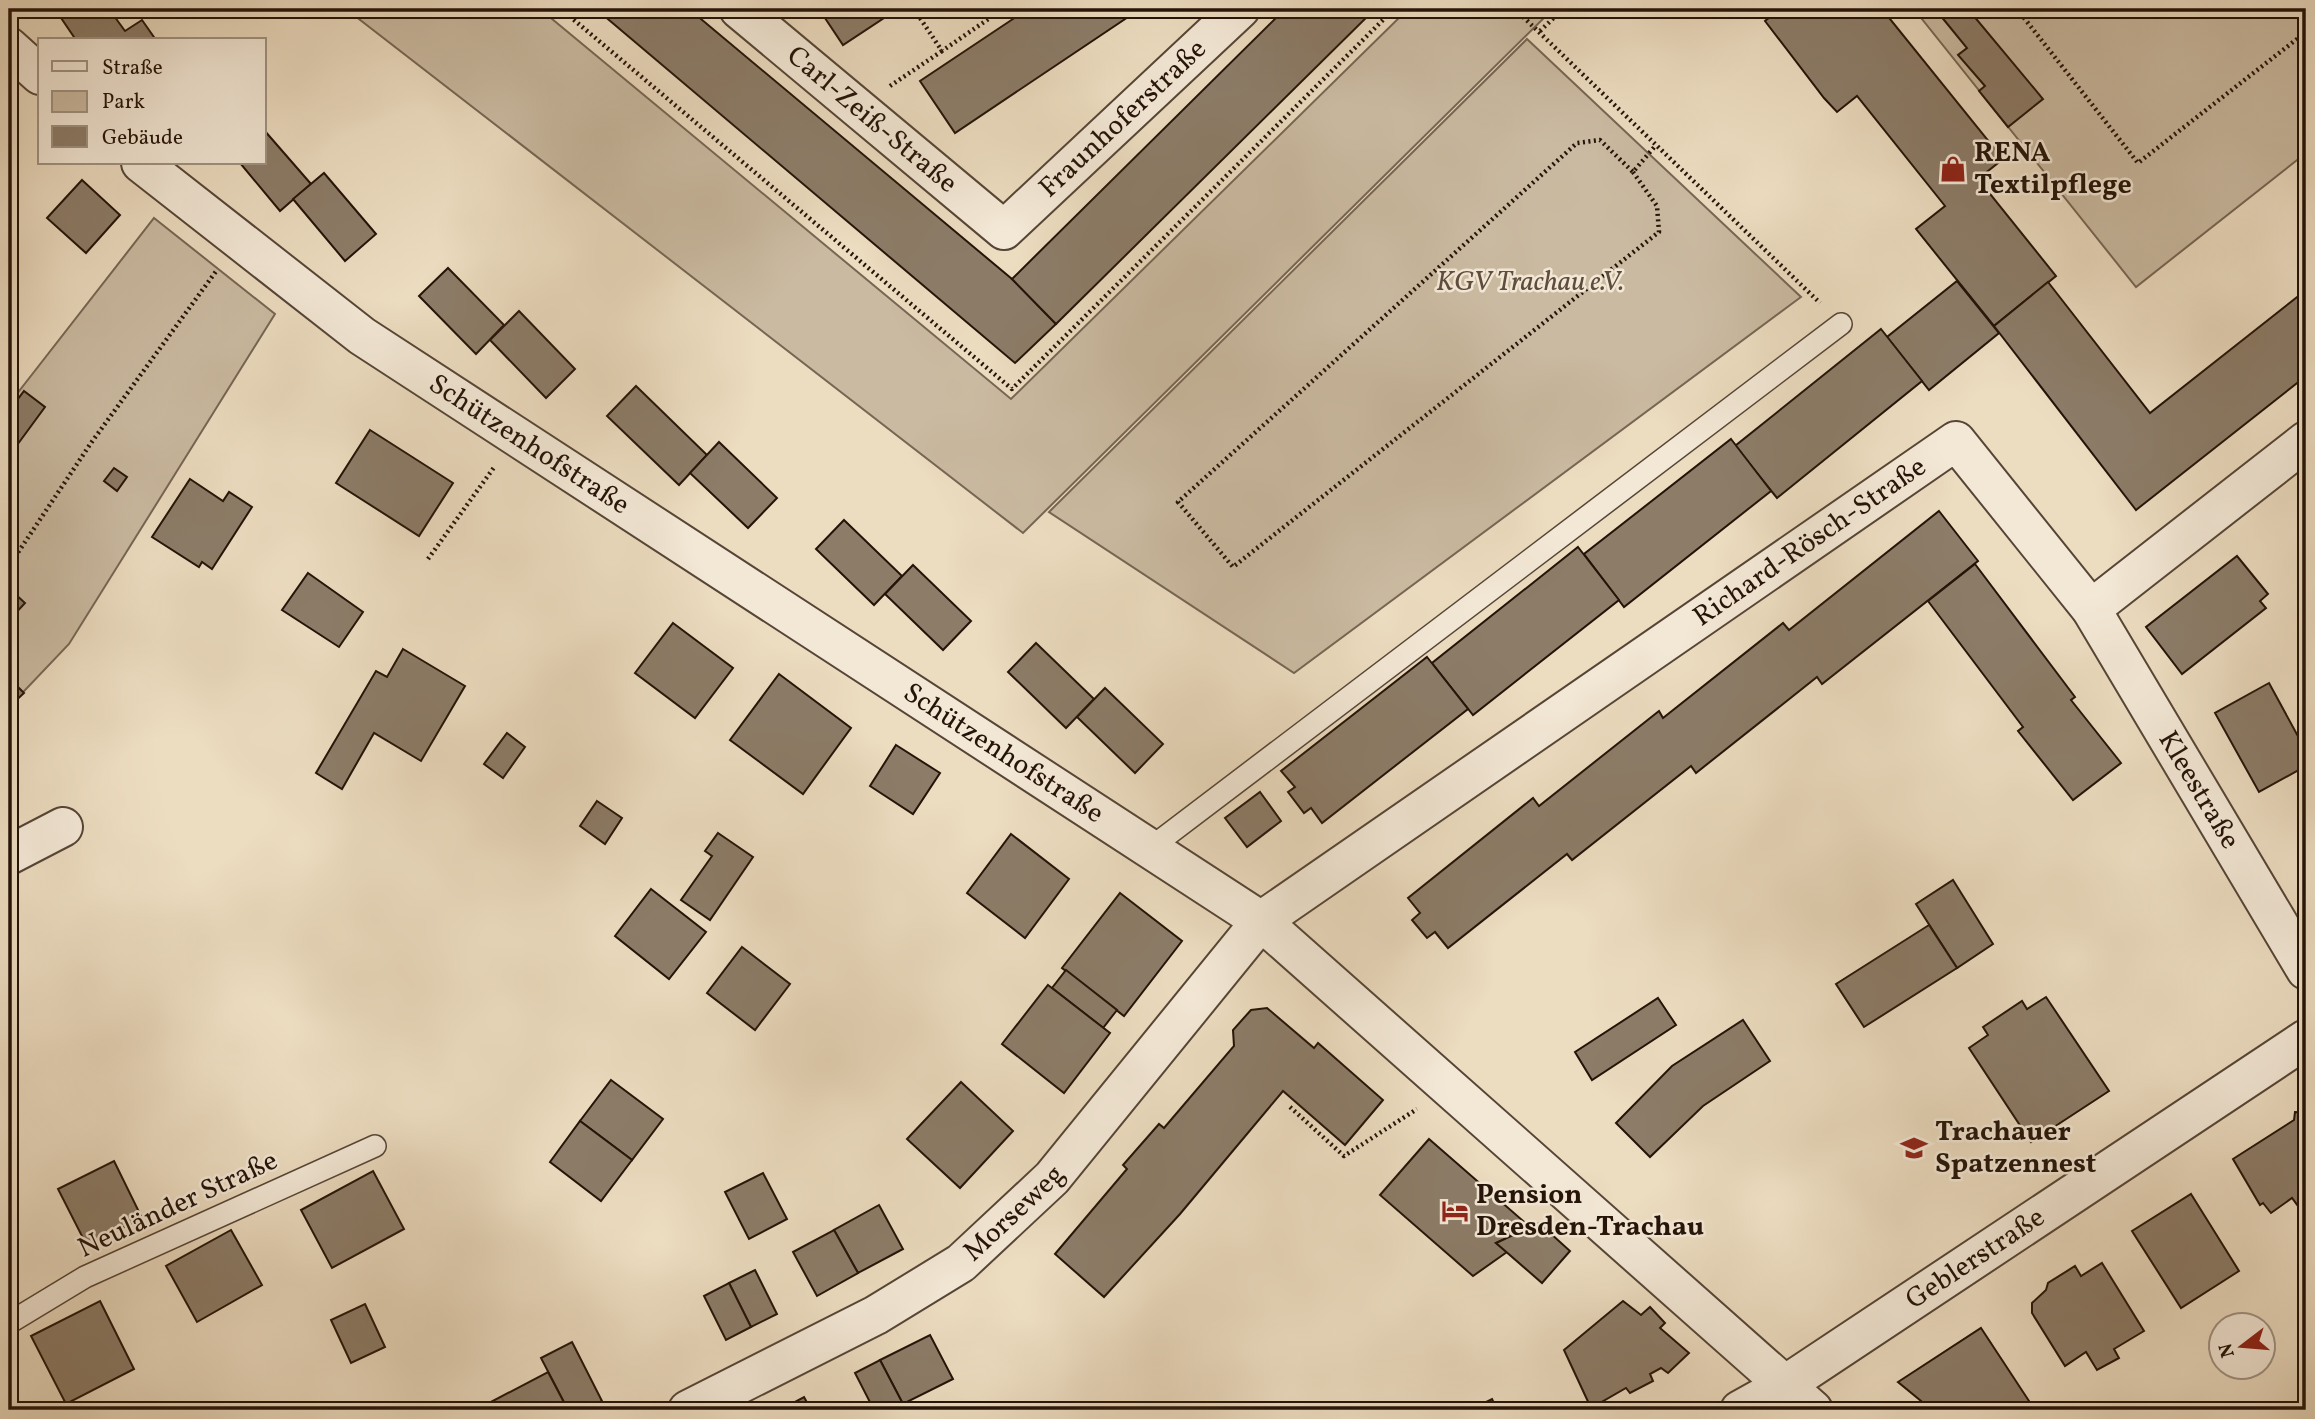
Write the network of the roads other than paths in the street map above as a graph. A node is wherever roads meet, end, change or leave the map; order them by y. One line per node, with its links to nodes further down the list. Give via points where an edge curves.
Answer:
1 (739, 9): 6 (street, Carl-Zeiß-Straße)
2 (1240, 9): 6 (street, Fraunhoferstraße)
3 (9, 47): 4 (street)
4 (38, 73)
5 (142, 164): 11 (street, Schützenhofstraße, via 362,336)
6 (1004, 230)
7 (1841, 324): 11 (lane)
8 (2306, 441): 9 (street)
9 (2091, 609): 13 (street, Richard-Rösch-Straße, via 1956,441); 14 (street, Kleestraße)
10 (63, 827): 12 (street)
11 (1149, 849): 13 (street, Schützenhofstraße)
12 (9, 855)
13 (1261, 921): 18 (street, Schützenhofstraße); 19 (street, Morseweg, via 1052,1178 961,1263 877,1315)
14 (2306, 970)
15 (2306, 1039): 18 (street, Geblerstraße)
16 (375, 1146): 17 (lane, Neuländer Straße, via 85,1277)
17 (9, 1323)
18 (1785, 1385): 20 (street, Geblerstraße); 21 (street, Schützenhofstraße)
19 (688, 1410)
20 (1740, 1410)
21 (1814, 1410)

